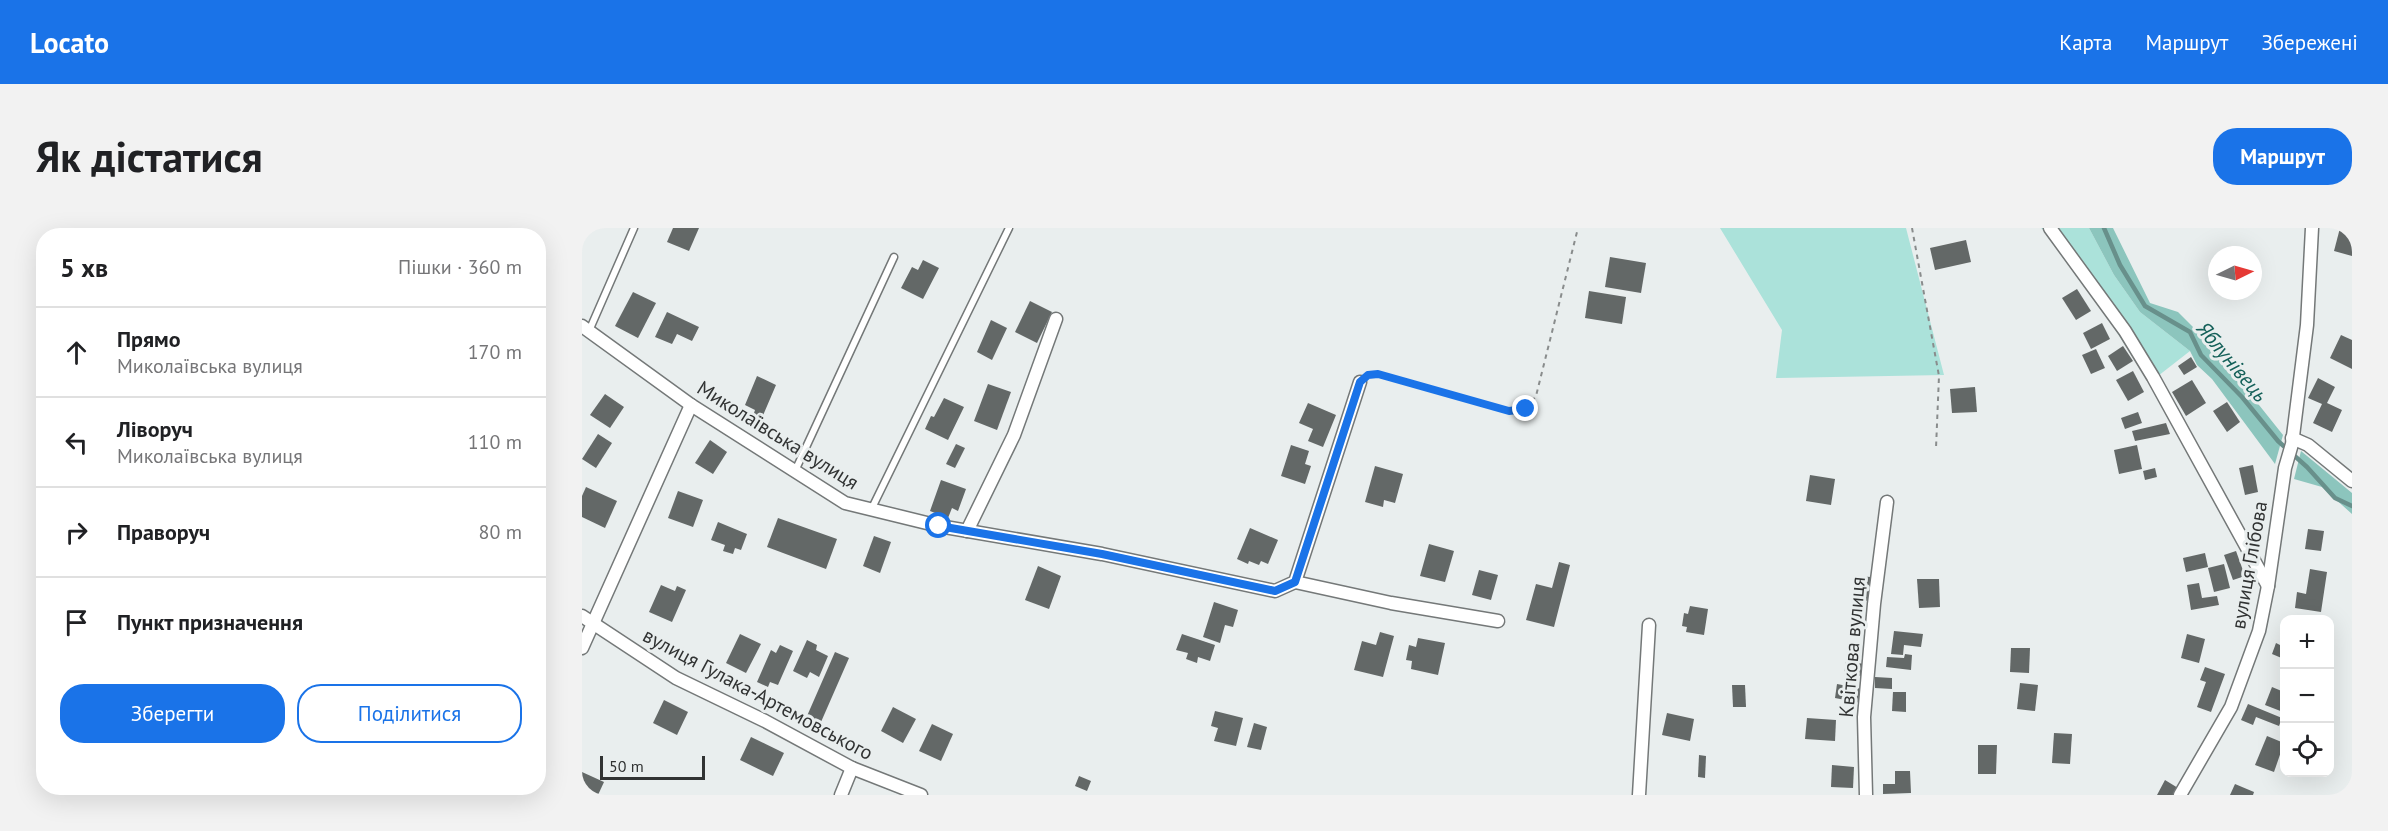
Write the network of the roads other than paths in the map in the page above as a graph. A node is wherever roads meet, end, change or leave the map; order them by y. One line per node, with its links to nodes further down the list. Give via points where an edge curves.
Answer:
1 (634, 228): 7 (lane)
2 (1009, 228): 14 (lane)
3 (2050, 228): 17 (street, via 2125,331)
4 (2312, 228): 10 (street, via 2307,325)
5 (894, 256): 11 (lane)
6 (1056, 319): 15 (street, via 1014,435)
7 (585, 328): 9 (street, Миколаївська вулиця)
8 (1360, 382): 16 (street)
9 (691, 405): 11 (street, Миколаївська вулиця); 18 (street)
10 (2292, 441): 12 (street, via 2308,445); 17 (street, вулиця Глібова)
11 (795, 471): 14 (street, Миколаївська вулиця, via 845,503)
12 (2352, 481)
13 (1887, 502): 26 (street, Квіткова вулиця, via 1864,717)
14 (870, 510): 15 (street, Миколаївська вулиця)
15 (967, 531): 16 (street, Миколаївська вулиця, via 1102,554 1275,591)
16 (1295, 582): 19 (street)
17 (2268, 586): 27 (street, вулиця Глібова, via 2259,632 2230,707)
18 (587, 620): 21 (street); 22 (street, вулиця Гулака-Артемовського, via 676,678)
19 (1498, 621)
20 (1649, 625): 25 (street)
21 (582, 648)
22 (852, 768): 23 (street); 24 (street, вулиця Гулака-Артемовського)
23 (841, 795)
24 (921, 795)
25 (1639, 795)
26 (1866, 795)
27 (2180, 795)

